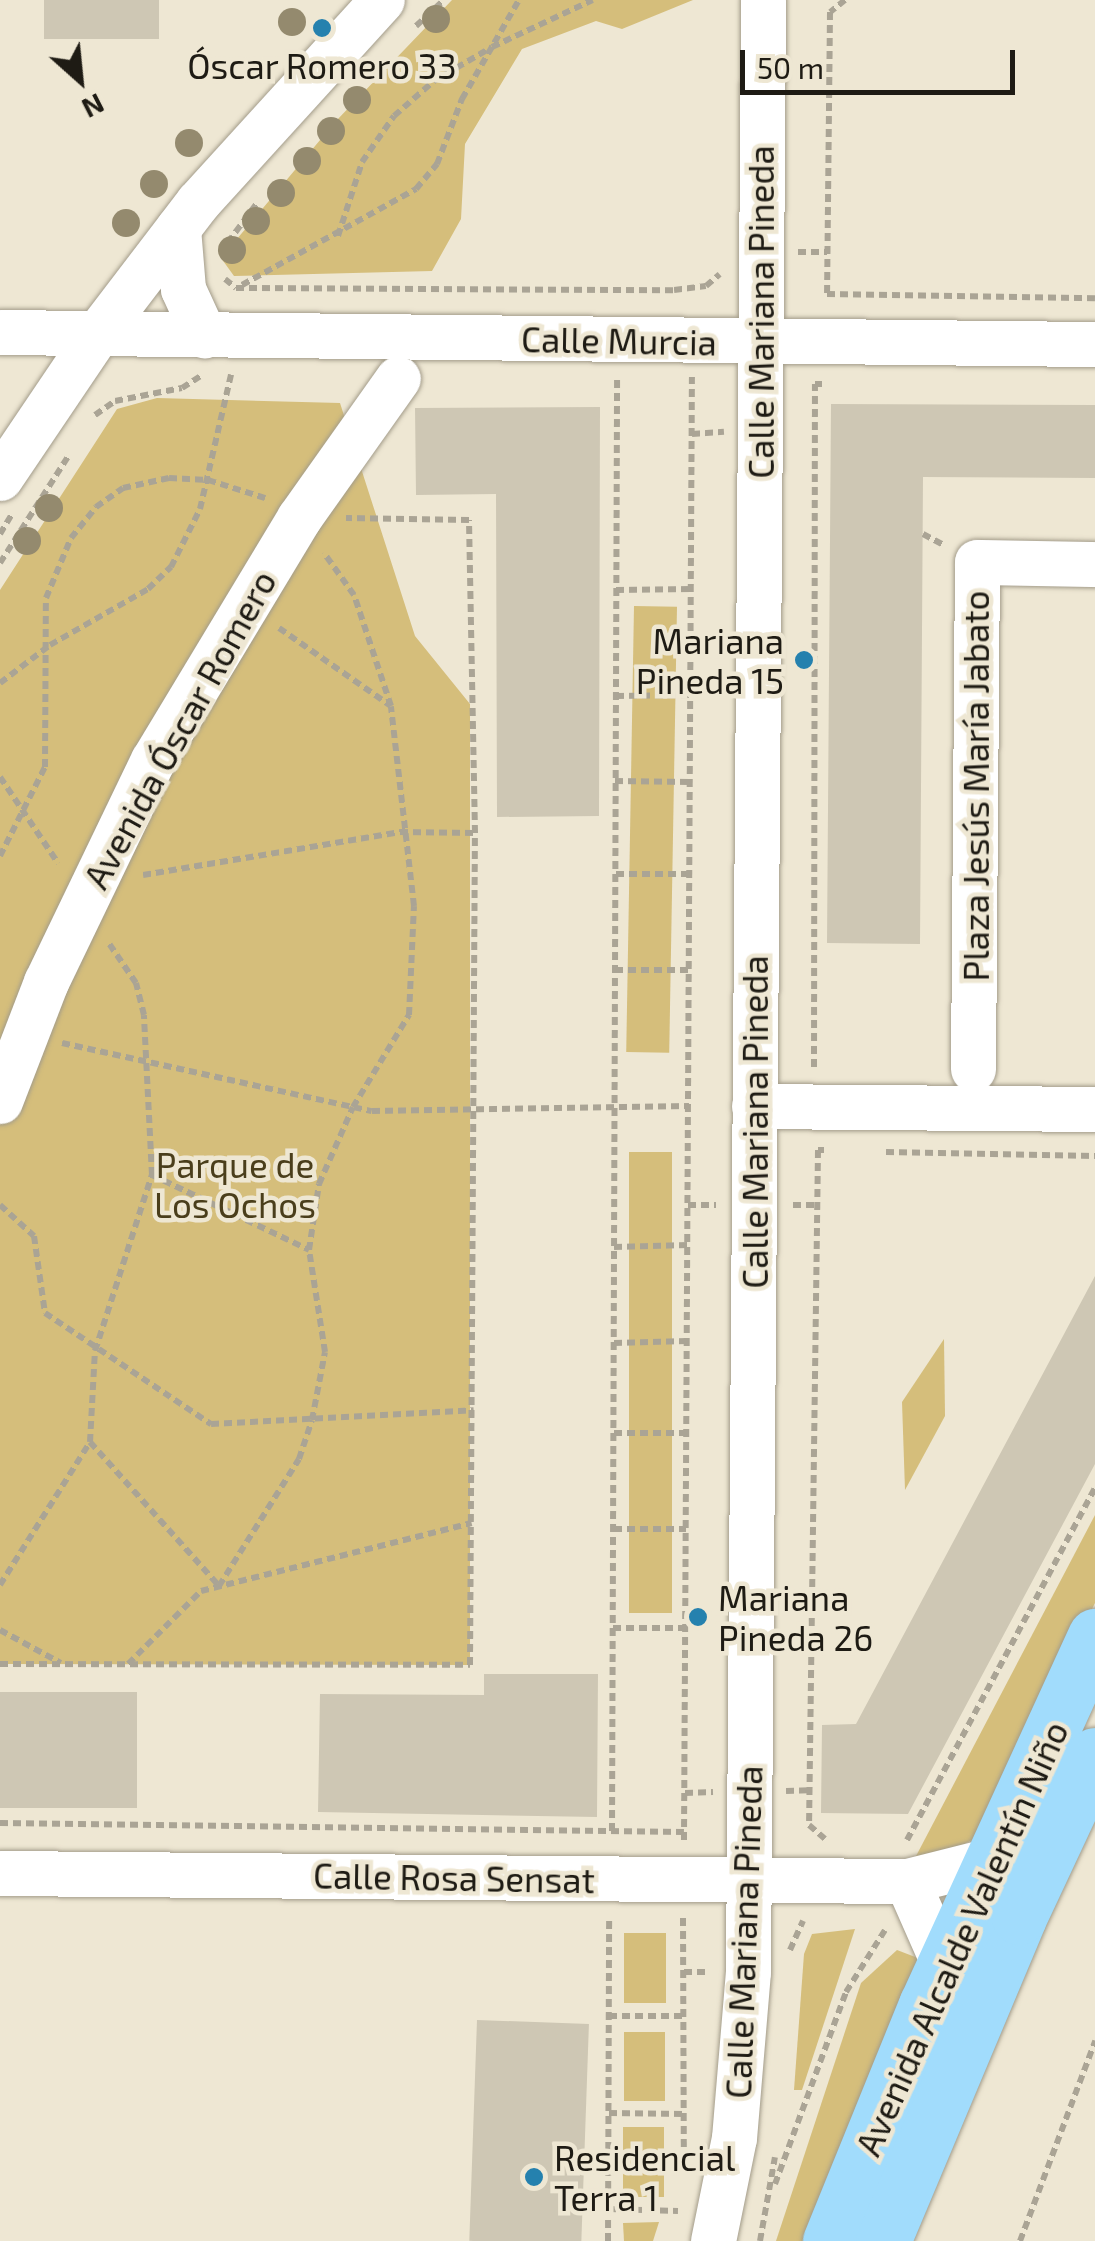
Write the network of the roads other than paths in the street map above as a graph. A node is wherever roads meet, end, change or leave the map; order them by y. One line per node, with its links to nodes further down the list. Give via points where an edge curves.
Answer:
1 (382, 0): 3 (street)
2 (770, 13): 6 (street, Calle Mariana Pineda)
3 (178, 228): 5 (street); 8 (street)
4 (0, 332): 5 (street, Calle Murcia)
5 (97, 334): 8 (street, Calle Murcia); 10 (street)
6 (760, 341): 7 (street, Calle Murcia); 8 (street, Calle Murcia); 14 (street, Calle Mariana Pineda)
7 (1095, 344)
8 (195, 355)
9 (398, 378): 13 (street, Avenida Óscar Romero, via 299,518 152,760 82,902)
10 (8, 492)
11 (1095, 564): 12 (street, Plaza Jesús María Jabato, via 976,562)
12 (972, 1069)
13 (0, 1101)
14 (754, 1106): 15 (street); 21 (street, Calle Mariana Pineda)
15 (1095, 1109)
16 (1095, 1636): 18 (main road, Avenida Alcalde Valentín Niño)
17 (1095, 1754): 25 (main road, Avenida Alcalde Valentín Niño)
18 (991, 1860): 19 (street, Calle Rosa Sensat); 22 (main road, Avenida Alcalde Valentín Niño)
19 (902, 1861): 21 (street, Calle Rosa Sensat); 22 (street)
20 (0, 1873): 21 (street, Calle Rosa Sensat)
21 (748, 1880): 23 (street, Calle Mariana Pineda, via 739,2094)
22 (944, 1964): 24 (main road, Avenida Alcalde Valentín Niño)
23 (695, 2231)
24 (830, 2241)
25 (883, 2241)

